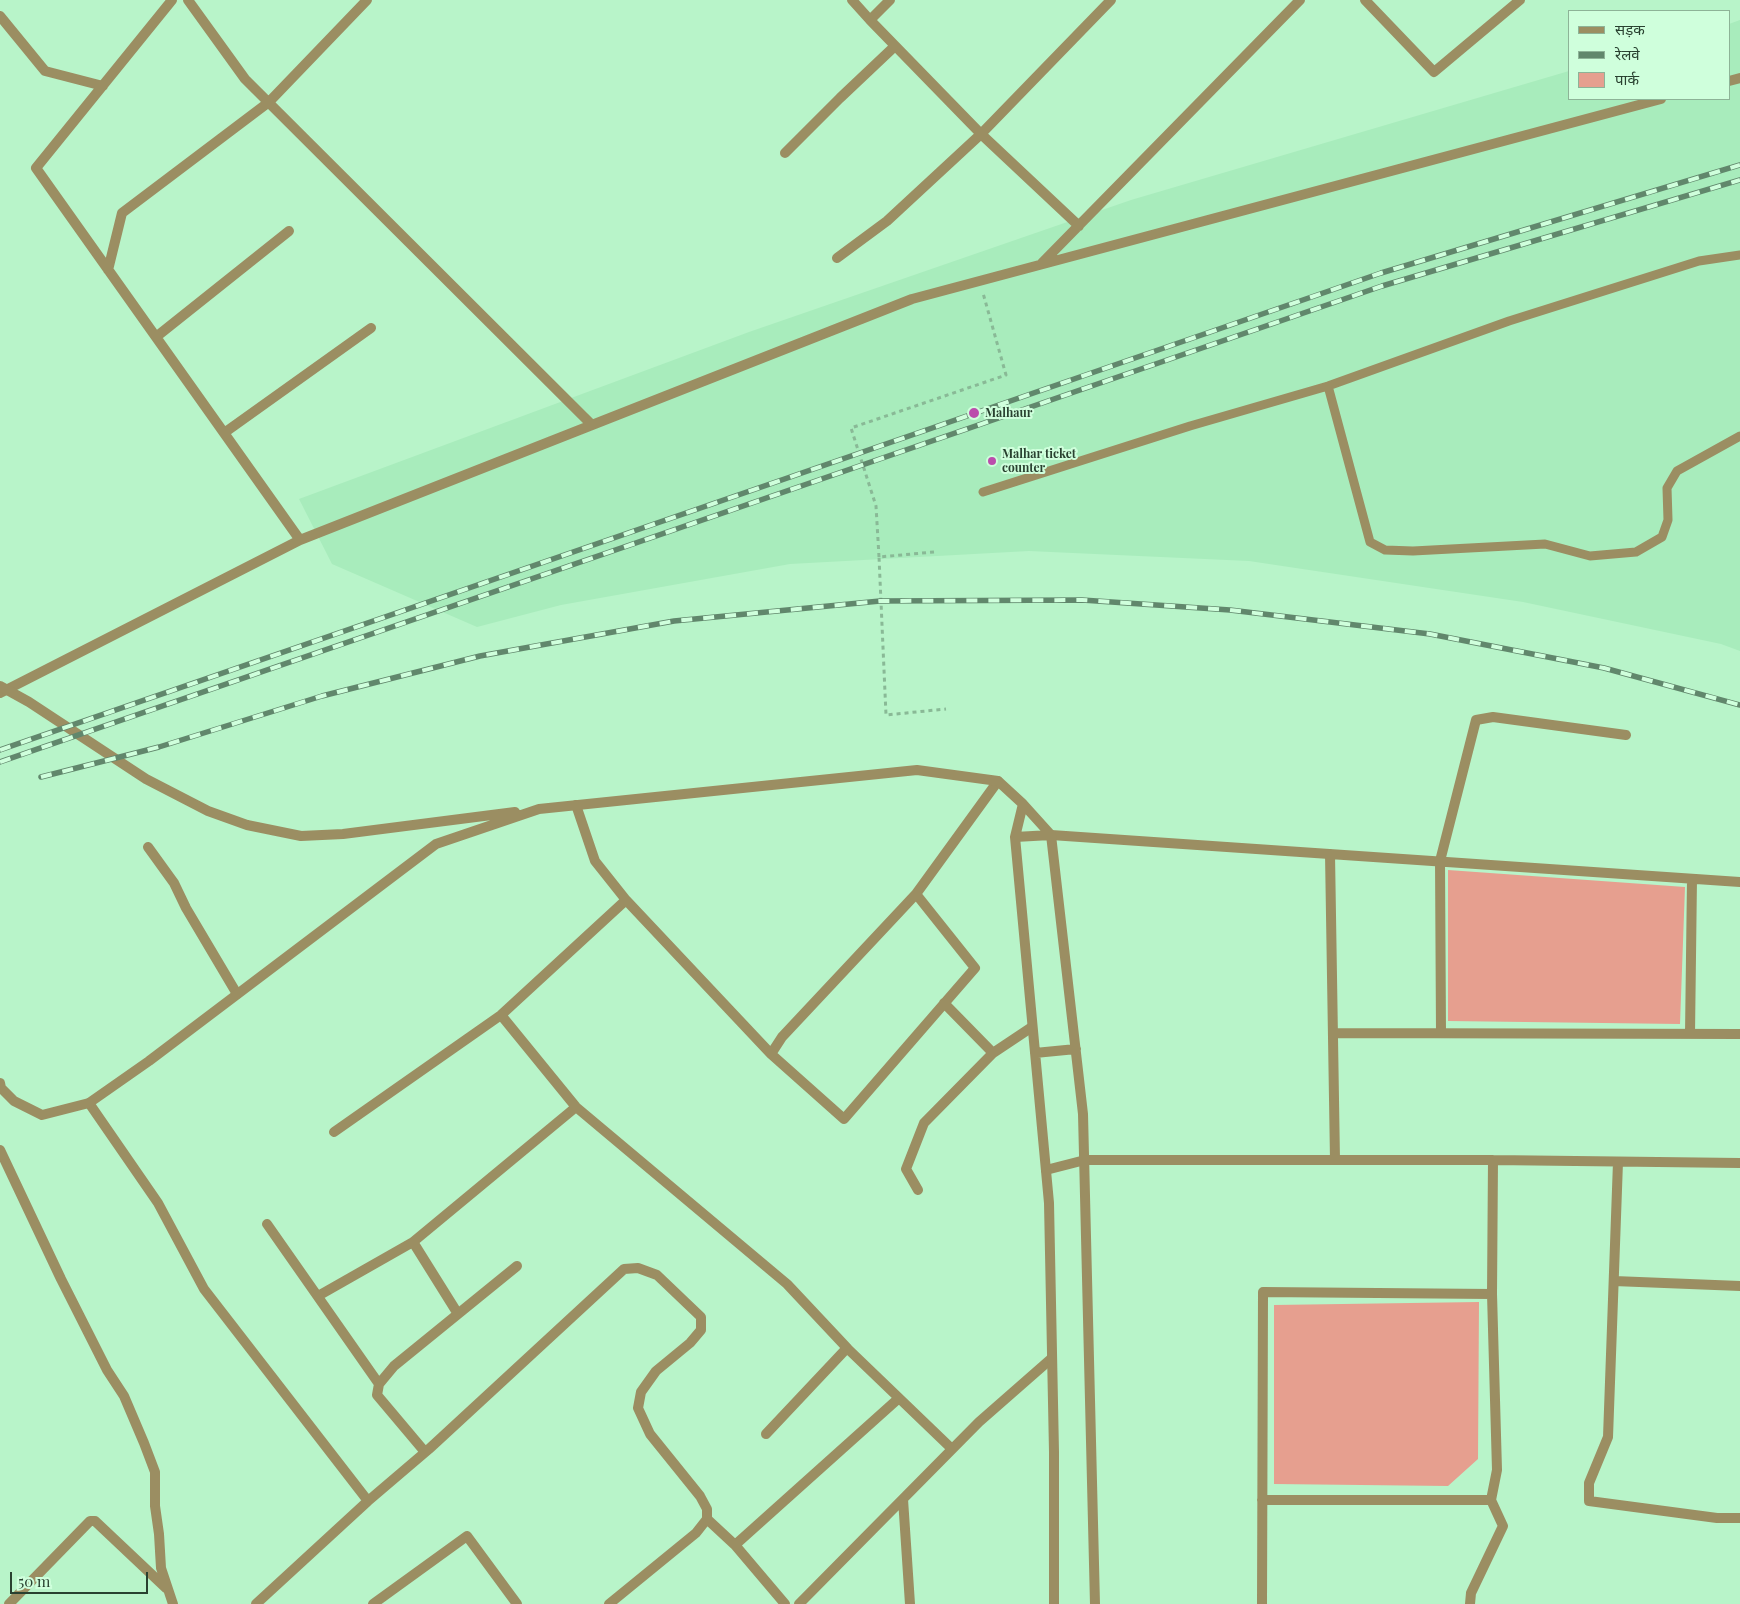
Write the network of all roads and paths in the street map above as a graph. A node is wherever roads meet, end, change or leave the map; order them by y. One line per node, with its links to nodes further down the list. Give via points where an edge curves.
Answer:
1 (172, 0): 13 (street)
2 (188, 0): 15 (street, via 245,79)
3 (367, 0): 15 (street)
4 (852, 0): 11 (street)
5 (890, 0): 11 (street)
6 (1111, 0): 16 (street)
7 (1300, 0): 18 (street)
8 (1365, 0): 9 (street, via 1434,72)
9 (1520, 0)
10 (0, 16): 13 (street, via 45,71)
11 (870, 20): 12 (street)
12 (895, 46): 16 (street); 17 (street)
13 (103, 86): 23 (street, via 36,168)
14 (1657, 100): 22 (street)
15 (269, 102): 23 (street, via 122,213); 28 (street)
16 (981, 134): 18 (street); 21 (street, via 887,221)
17 (786, 153)
18 (1079, 226): 22 (street)
19 (289, 231): 26 (street)
20 (1740, 255): 27 (lane, via 1698,262 1528,315)
21 (837, 258)
22 (1042, 264): 24 (street)
23 (108, 270): 26 (street)
24 (980, 280): 28 (street, via 912,299); 34 (path, via 1006,375 851,428 876,506)
25 (372, 328): 29 (street)
26 (156, 337): 29 (street)
27 (1328, 386): 30 (lane, via 1370,542 1385,550 1545,544 1590,556 1636,552 1662,537 1668,520 1667,488 1677,471); 31 (lane)
28 (592, 425): 32 (street)
29 (224, 433): 32 (street)
30 (1740, 436)
31 (983, 492)
32 (300, 540): 36 (street)
33 (934, 552): 34 (path)
34 (879, 557): 37 (path, via 886,715)
35 (0, 686): 42 (street, via 146,779 208,811 247,825 301,836 343,834)
36 (0, 693)
37 (946, 709)
38 (1626, 735): 47 (street, via 1493,717 1476,720)
39 (998, 781): 40 (street); 41 (street, via 917,770); 50 (street)
40 (1023, 804): 43 (street); 44 (street)
41 (576, 805): 42 (street); 51 (street, via 595,861)
42 (539, 809): 52 (street, via 436,844)
43 (1051, 835): 44 (street); 46 (street); 60 (street)
44 (1015, 838): 55 (street)
45 (148, 846): 52 (street, via 174,883)
46 (1330, 854): 47 (street); 56 (street)
47 (1440, 862): 48 (street); 57 (street)
48 (1692, 879): 49 (street); 58 (street)
49 (1740, 882)
50 (916, 894): 53 (street, via 975,968); 63 (street, via 782,1037)
51 (626, 900): 54 (street); 63 (street)
52 (237, 994): 65 (street)
53 (944, 1003): 61 (street); 63 (street, via 844,1119)
54 (501, 1015): 66 (street); 67 (street)
55 (1032, 1027): 61 (street); 62 (street)
56 (1333, 1033): 57 (street); 70 (street)
57 (1441, 1033): 58 (street)
58 (1690, 1034): 59 (street)
59 (1740, 1034)
60 (1076, 1049): 62 (street); 69 (street, via 1084,1114)
61 (993, 1053): 75 (street, via 924,1123 906,1168)
62 (1035, 1053): 74 (street)
63 (771, 1054)
64 (0, 1088): 65 (street, via 14,1101 42,1115)
65 (89, 1103): 94 (street, via 158,1202 204,1289)
66 (576, 1108): 77 (street); 84 (street, via 787,1284)
67 (334, 1132)
68 (0, 1150): 98 (street, via 61,1279 107,1370 124,1396 144,1443 155,1472 161,1568)
69 (1085, 1160): 70 (street); 74 (street); 109 (street)
70 (1335, 1160): 71 (street)
71 (1493, 1160): 72 (street); 81 (street)
72 (1618, 1162): 73 (street); 79 (street)
73 (1740, 1164)
74 (1046, 1170): 85 (street)
75 (918, 1190)
76 (268, 1224): 82 (street)
77 (412, 1242): 82 (street); 83 (street)
78 (517, 1266): 83 (street)
79 (1614, 1281): 80 (street); 95 (street, via 1608,1437 1589,1483 1589,1501 1717,1518)
80 (1740, 1286)
81 (1492, 1294): 92 (street, via 1263,1292); 93 (street, via 1497,1470)
82 (318, 1296): 86 (street)
83 (458, 1314): 86 (street, via 394,1366)
84 (846, 1348): 87 (street); 88 (street)
85 (1052, 1358): 89 (street); 108 (street)
86 (379, 1384): 90 (street, via 377,1395)
87 (899, 1398): 89 (street); 97 (street)
88 (766, 1434)
89 (952, 1449): 91 (street)
90 (425, 1452): 94 (street); 96 (street, via 624,1269 638,1268 657,1275 701,1316 701,1330 656,1371 640,1392 638,1408 650,1434 700,1496 708,1509)
91 (903, 1499): 106 (street); 107 (street)
92 (1262, 1500): 93 (street); 110 (street)
93 (1491, 1500): 111 (street, via 1503,1526 1471,1593)
94 (368, 1501): 101 (street)
95 (1740, 1518)
96 (707, 1519): 97 (street); 104 (street, via 696,1534)
97 (735, 1545): 105 (street)
98 (168, 1590): 99 (street, via 95,1521 90,1520); 100 (street)
99 (9, 1604)
100 (173, 1604)
101 (256, 1604)
102 (373, 1604): 103 (street, via 467,1536)
103 (517, 1604)
104 (609, 1604)
105 (785, 1604)
106 (799, 1604)
107 (910, 1604)
108 (1054, 1604)
109 (1095, 1604)
110 (1262, 1604)
111 (1470, 1604)

